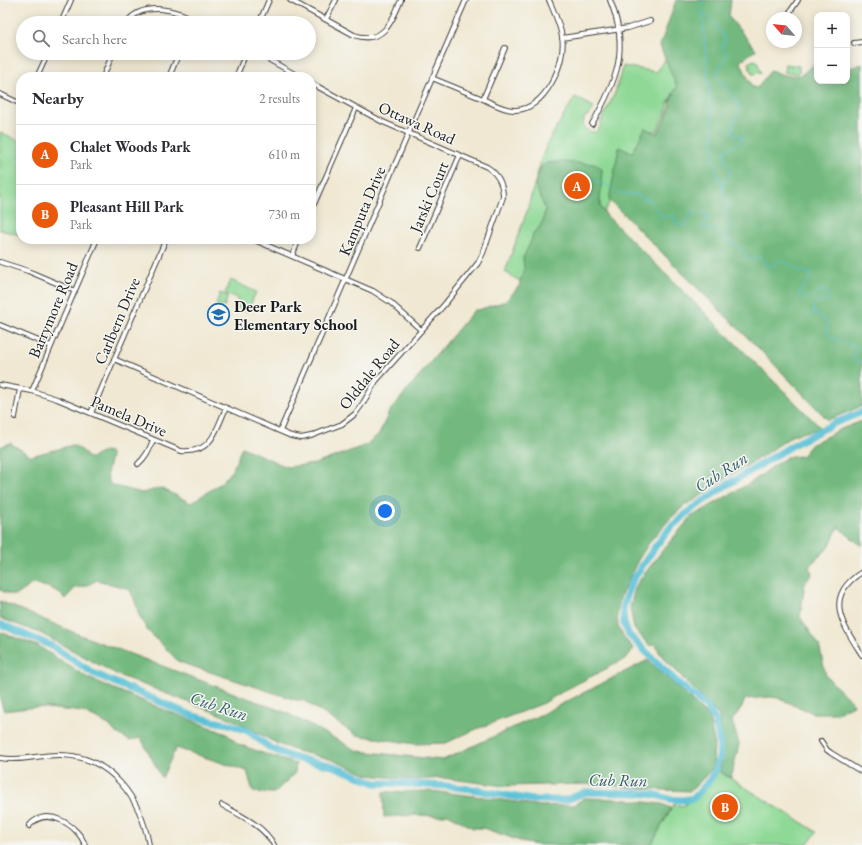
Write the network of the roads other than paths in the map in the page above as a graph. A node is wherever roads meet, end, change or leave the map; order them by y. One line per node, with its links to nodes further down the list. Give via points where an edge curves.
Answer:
1 (71, 0): 13 (street)
2 (269, 0): 16 (street)
3 (290, 0): 17 (street)
4 (336, 0): 17 (street)
5 (401, 0): 17 (street, via 388,27 370,37 354,34)
6 (466, 0): 34 (street, Kamputa Drive)
7 (548, 0): 20 (street)
8 (610, 0): 19 (street)
9 (798, 0): 12 (street)
10 (168, 5): 15 (street)
11 (135, 10): 14 (street)
12 (790, 12)
13 (64, 16)
14 (131, 16)
15 (185, 16)
16 (262, 16)
17 (326, 20)
18 (650, 21): 19 (street)
19 (618, 29): 20 (street); 40 (street, via 620,48 615,78)
20 (562, 38): 37 (street, via 559,68 543,96 536,103 524,109 512,110)
21 (862, 42): 22 (street)
22 (854, 43)
23 (505, 48): 37 (street)
24 (45, 60): 29 (street)
25 (111, 60): 30 (street)
26 (176, 60): 31 (street)
27 (243, 60): 32 (street)
28 (270, 60): 33 (street)
29 (39, 72)
30 (105, 72)
31 (171, 72)
32 (238, 72)
33 (291, 72)
34 (432, 78): 37 (street); 41 (street, Kamputa Drive)
35 (316, 86): 39 (street, Ottawa Road)
36 (0, 94): 38 (street)
37 (483, 99)
38 (16, 102)
39 (356, 108): 41 (street, Ottawa Road); 44 (street)
40 (592, 124)
41 (408, 133): 42 (street, Ottawa Road); 52 (street, Kamputa Drive)
42 (460, 155): 43 (street, Ottawa Road, via 495,173 501,182); 49 (street, Jarski Court)
43 (503, 192): 55 (street, Olddale Road, via 502,203 478,263)
44 (316, 200)
45 (95, 244): 53 (street, Barrymore Road)
46 (164, 244): 57 (street, Carlbern Drive)
47 (264, 244): 50 (street)
48 (297, 244): 50 (street)
49 (420, 248)
50 (292, 256): 52 (street)
51 (0, 262): 53 (street)
52 (345, 279): 55 (street, via 383,297); 64 (street, Kamputa Drive)
53 (75, 291): 56 (street, Barrymore Road)
54 (0, 325): 56 (street)
55 (421, 330): 64 (street, Olddale Road, via 376,381 360,408 348,421 307,437 295,437)
56 (51, 346): 60 (street, Barrymore Road)
57 (114, 360): 61 (street, Olddale Road); 62 (street, Carlbern Drive)
58 (0, 384): 59 (street, Pamela Drive)
59 (20, 389): 60 (street, Pamela Drive); 63 (street)
60 (32, 391): 62 (street, Pamela Drive)
61 (226, 408): 64 (street, Olddale Road); 65 (street, Pamela Drive, via 212,439 200,449 181,451)
62 (91, 413): 65 (street, Pamela Drive)
63 (15, 417)
64 (280, 431)
65 (153, 440): 66 (street, via 144,459)
66 (138, 464)
67 (862, 572): 68 (street, via 845,588 840,610 844,626)
68 (862, 655)
69 (821, 741): 71 (street, via 827,750)
70 (0, 758): 75 (street, via 23,760 63,755 78,757 99,765 117,778 131,796 142,820)
71 (862, 772)
72 (222, 805): 76 (street, via 260,827)
73 (29, 826): 74 (street, via 42,818 63,821 75,829)
74 (85, 845)
75 (149, 845)
76 (274, 845)

